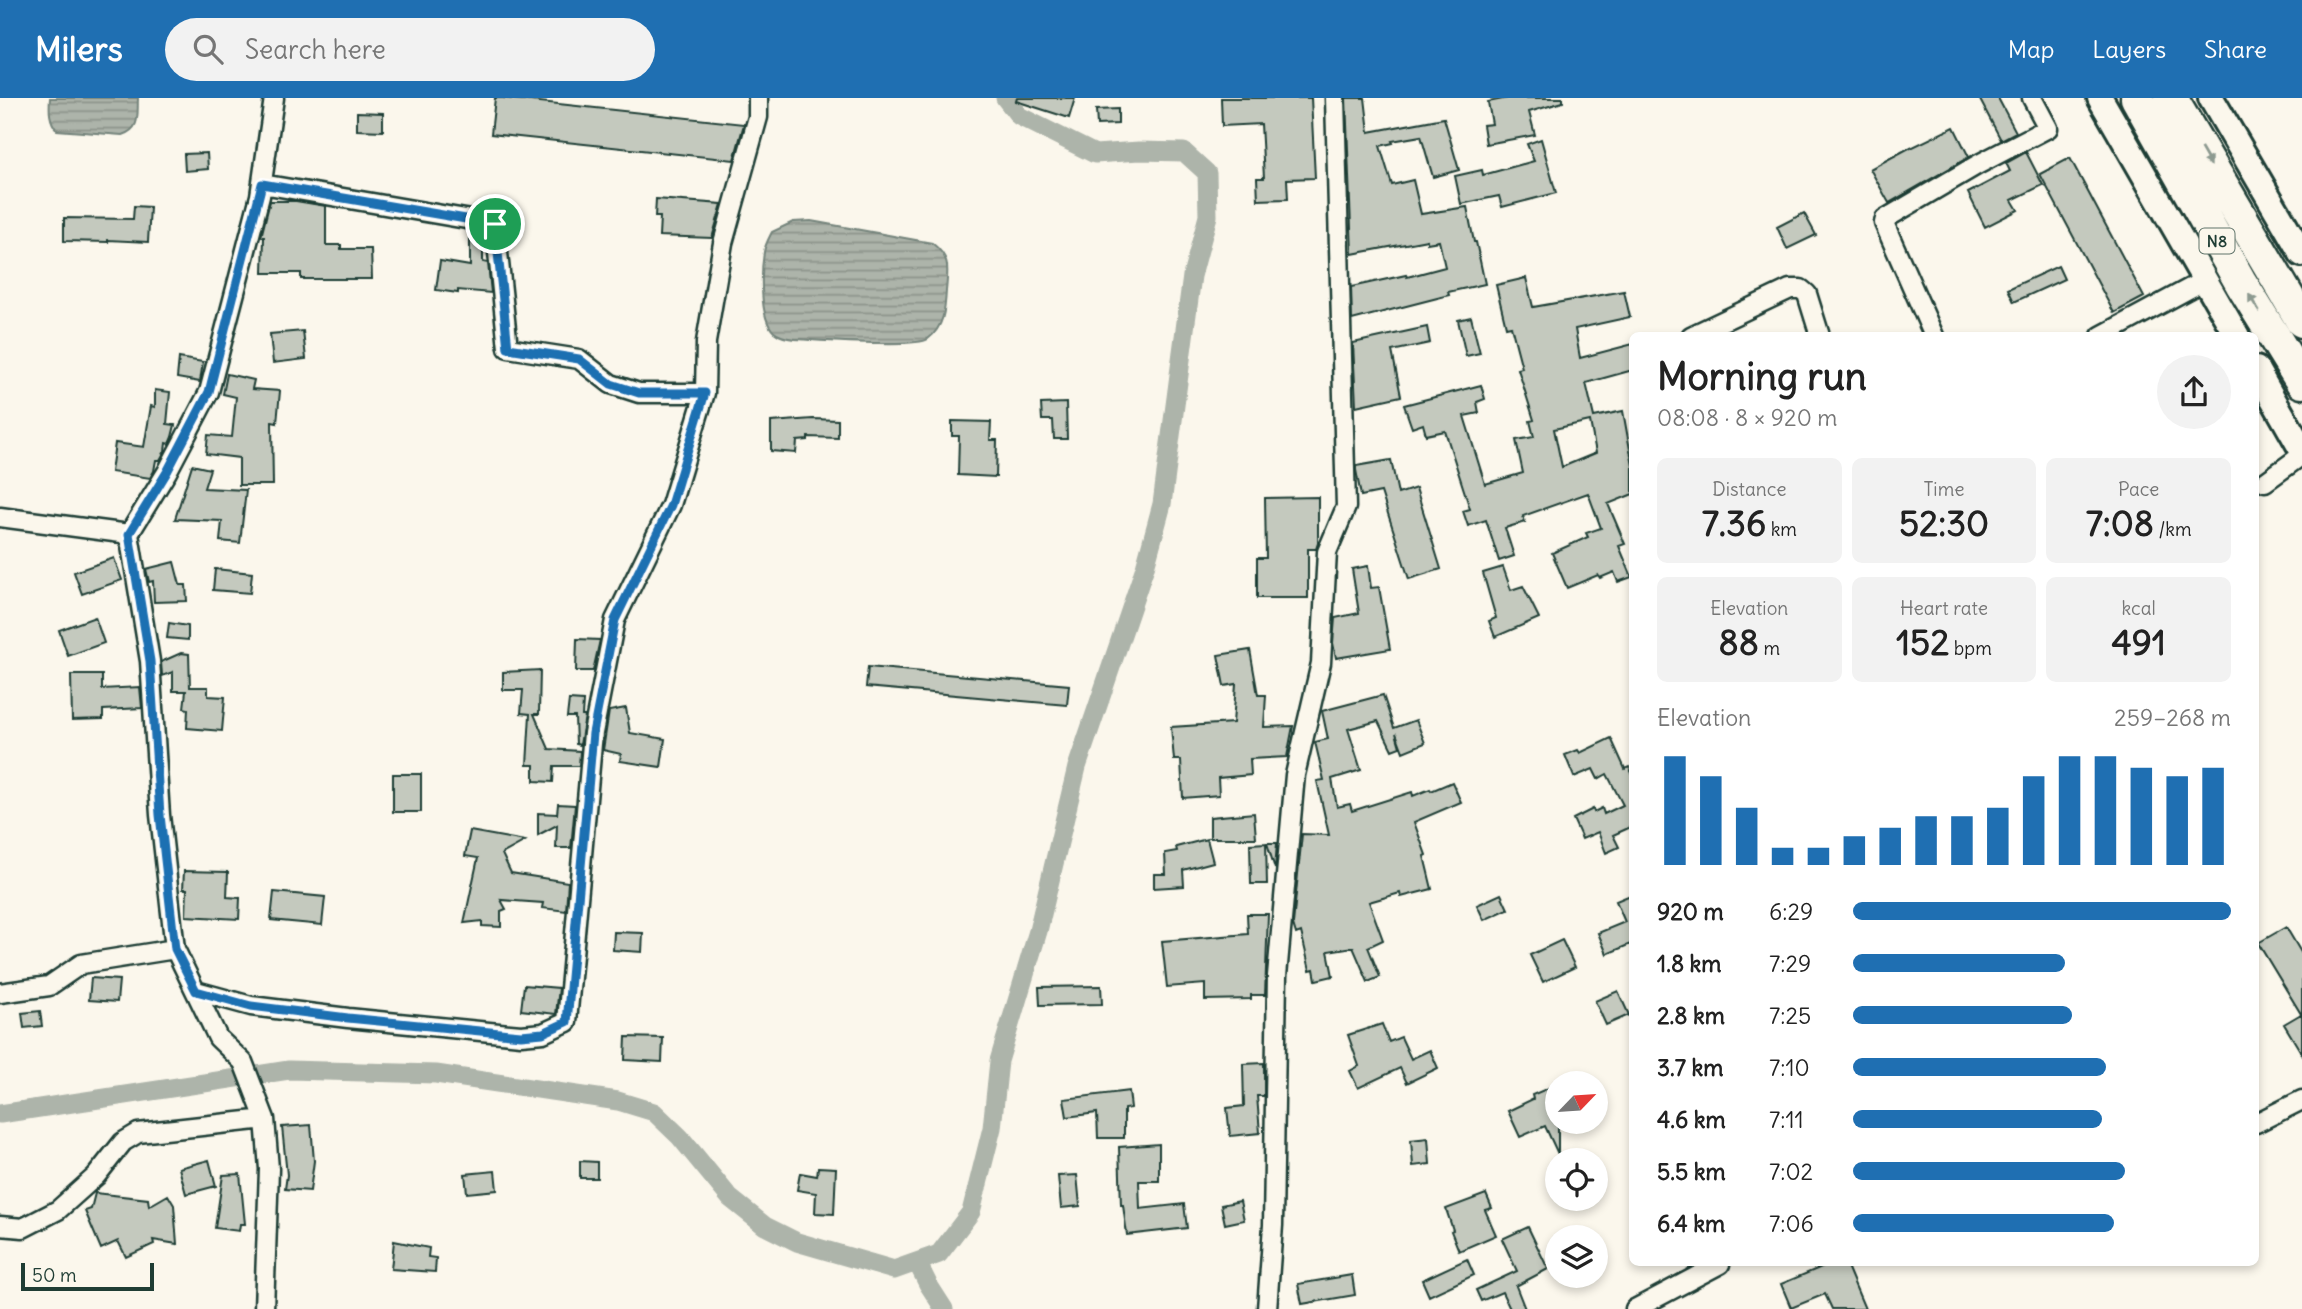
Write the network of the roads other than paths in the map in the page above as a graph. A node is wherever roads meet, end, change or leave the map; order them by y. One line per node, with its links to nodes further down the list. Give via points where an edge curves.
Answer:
1 (274, 98): 9 (street)
2 (758, 98): 20 (street, via 758,117 723,243 706,342)
3 (1335, 98): 34 (street, via 1346,507 1327,552 1321,663 1295,775 1277,976)
4 (2032, 98): 15 (street, via 2048,128 1885,219)
5 (2100, 98): 11 (street)
6 (2137, 98): 19 (highway, N8, one-way to 6)
7 (2171, 98): 12 (highway, N8, one-way to 12)
8 (2211, 98): 10 (street)
9 (262, 184): 20 (street, via 495,224 508,348 579,359 611,384 639,393); 24 (street, via 209,392)
10 (2302, 254)
11 (2205, 280): 16 (street); 17 (street)
12 (2302, 321)
13 (1699, 332): 14 (street, via 1790,289 1807,293)
14 (1819, 332)
15 (1932, 332)
16 (2108, 332)
17 (2235, 332)
18 (2259, 374): 21 (street)
19 (2302, 382)
20 (705, 393): 26 (street, via 671,505 615,620 593,733 567,1022 543,1033 521,1035 251,1006)
21 (2302, 453): 22 (street)
22 (2265, 482)
23 (0, 517): 24 (street)
24 (129, 534): 25 (street, via 150,661)
25 (175, 949): 26 (street); 27 (street, via 81,964 49,986)
26 (196, 991): 29 (street, via 218,1038 243,1062)
27 (0, 993)
28 (2302, 1100): 30 (street)
29 (265, 1119): 31 (street, via 138,1133 123,1142 96,1176 58,1210 23,1228); 33 (street, via 269,1169)
30 (2259, 1122)
31 (0, 1226)
32 (1716, 1266): 35 (street)
33 (264, 1309)
34 (1267, 1309)
35 (1635, 1309)

